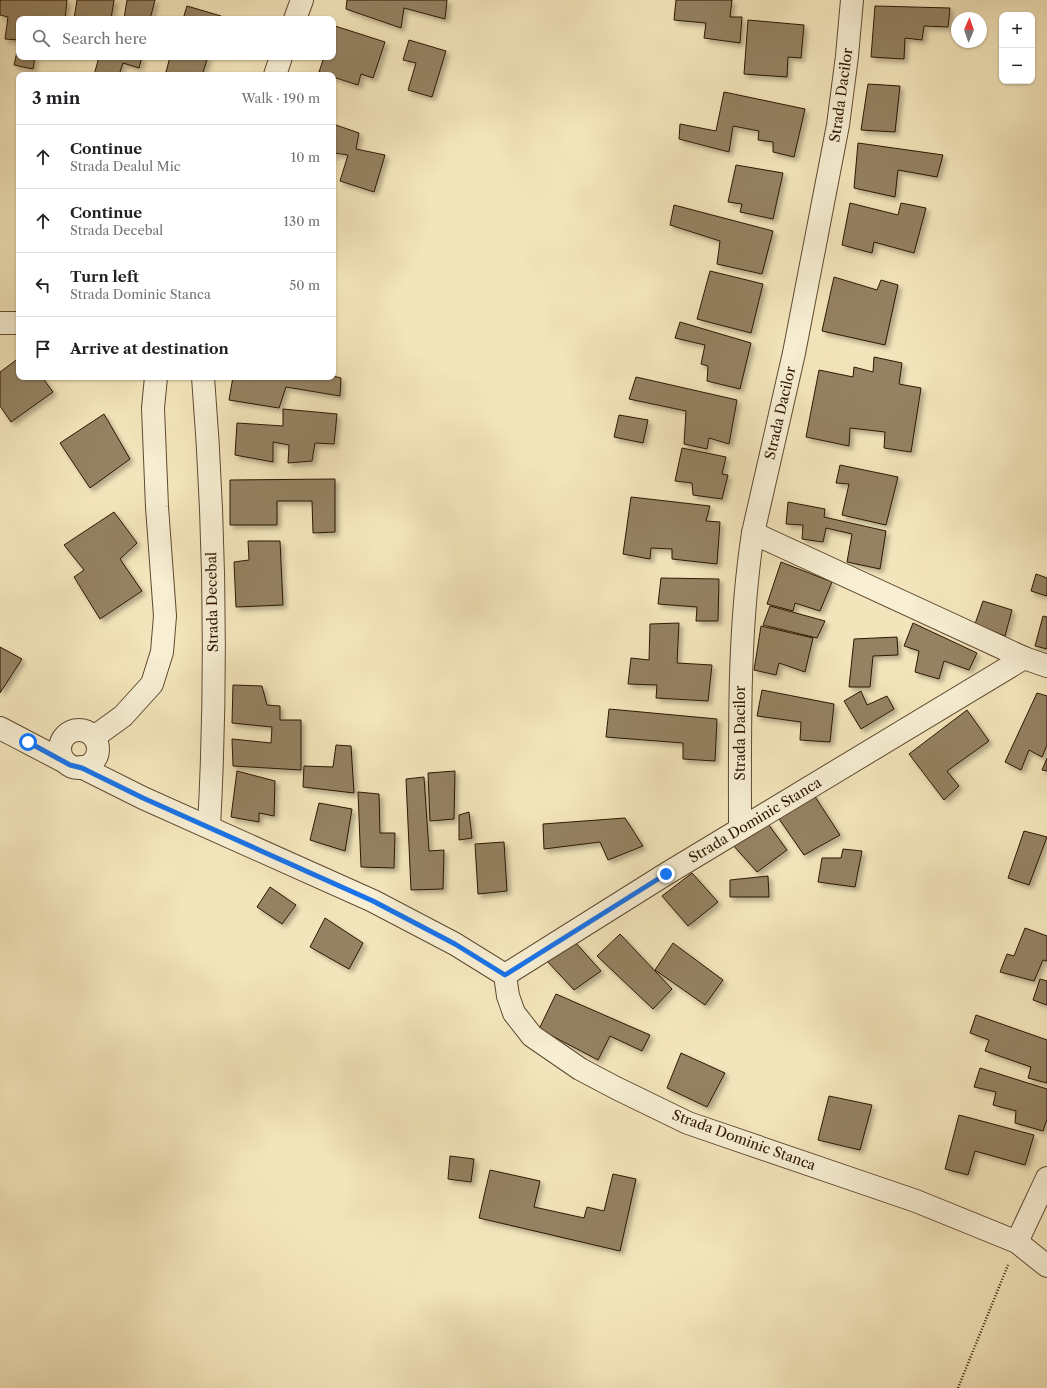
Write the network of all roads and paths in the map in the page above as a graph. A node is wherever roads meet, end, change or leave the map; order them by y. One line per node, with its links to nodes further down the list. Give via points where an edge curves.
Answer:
1 (302, 0): 3 (street)
2 (852, 0): 10 (street, Strada Dacilor, via 836,133 794,353)
3 (296, 16)
4 (280, 60): 5 (street)
5 (276, 72)
6 (0, 323): 7 (street)
7 (16, 323)
8 (156, 380): 14 (street, via 153,408 165,616 162,652 152,684 123,716)
9 (203, 380): 16 (street, Strada Decebal, via 210,470 212,600 213,750)
10 (753, 533): 11 (street); 17 (street, Strada Dacilor, via 741,635)
11 (1024, 658): 12 (street); 17 (street, Strada Dominic Stanca)
12 (1047, 666)
13 (0, 728): 15 (street)
14 (94, 736): 15 (street, via 98,746 96,757 88,766); 15 (street, via 84,730 65,736 60,746 62,756)
15 (73, 765): 16 (street)
16 (209, 827): 18 (street, via 373,901 455,944)
17 (740, 829): 18 (street, Strada Dominic Stanca)
18 (505, 975): 20 (street, Strada Dominic Stanca, via 514,1013 532,1036 616,1088 688,1123 916,1201)
19 (1047, 1178): 20 (street)
20 (1017, 1242): 21 (street, Strada Dominic Stanca); 22 (path)
21 (1047, 1266)
22 (958, 1388)

